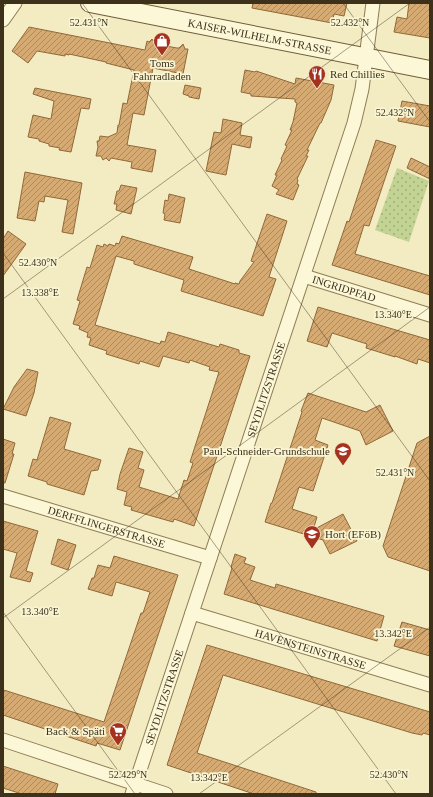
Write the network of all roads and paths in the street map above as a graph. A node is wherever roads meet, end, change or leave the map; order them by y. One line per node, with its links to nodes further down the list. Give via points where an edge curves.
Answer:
1 (15, 3): 4 (street)
2 (91, 3): 5 (main road, KAISER-WILHELM-STRASSE)
3 (373, 3): 5 (street, SEYDLITZSTRASSE)
4 (3, 20)
5 (366, 57): 6 (main road, KAISER-WILHELM-STRASSE); 7 (street, SEYDLITZSTRASSE, via 354,123)
6 (430, 70)
7 (304, 276): 8 (street, INGRIDPFAD); 10 (street, SEYDLITZSTRASSE)
8 (430, 315)
9 (3, 496): 10 (street, DERFFLINGERSTRASSE)
10 (210, 558): 11 (street, SEYDLITZSTRASSE)
11 (192, 613): 12 (street, HAVENSTEINSTRASSE); 14 (street, SEYDLITZSTRASSE)
12 (430, 685)
13 (3, 740): 14 (street)
14 (134, 789): 15 (street)
15 (166, 794)

